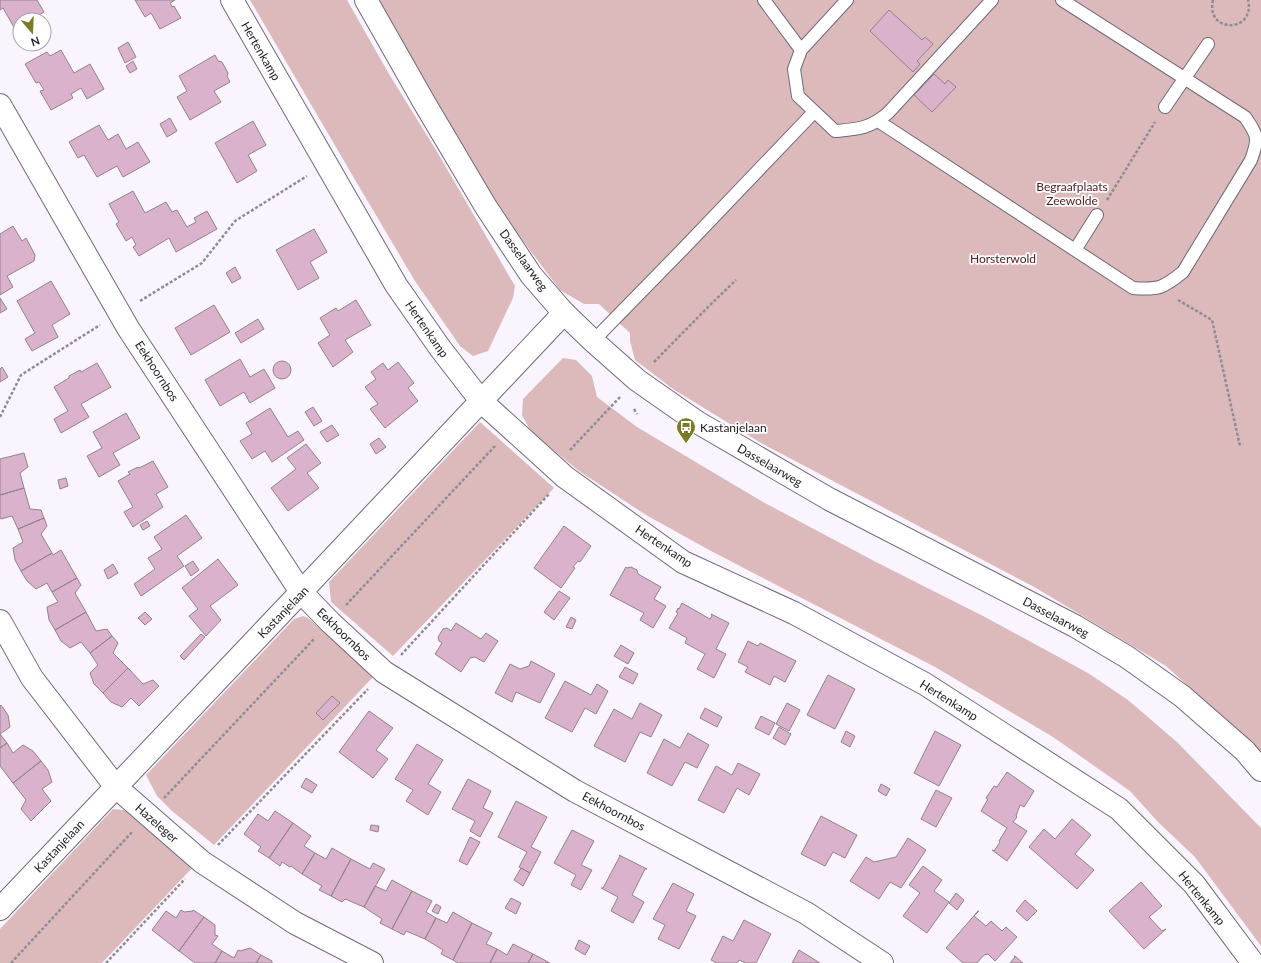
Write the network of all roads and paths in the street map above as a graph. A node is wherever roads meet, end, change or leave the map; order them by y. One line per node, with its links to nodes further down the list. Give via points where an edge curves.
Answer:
1 (232, 0): 16 (street, Hertenkamp)
2 (366, 0): 22 (street, Dasselaarweg, via 486,207 531,275)
3 (764, 0): 10 (lane)
4 (847, 0): 10 (lane)
5 (992, 0): 15 (lane)
6 (1062, 0): 11 (lane)
7 (1213, 0): 8 (path, via 1214,16 1222,24 1229,26 1246,18 1250,6)
8 (1248, 0)
9 (1208, 44): 11 (lane)
10 (801, 50): 14 (lane, via 794,69 798,96)
11 (1185, 78): 13 (lane); 20 (lane, via 1246,116 1257,138 1256,146 1251,160 1183,272 1168,284)
12 (0, 106): 21 (street, Eekhoornbos)
13 (1165, 107): 17 (path)
14 (814, 112): 15 (lane, via 835,131 865,128); 23 (lane)
15 (878, 122): 18 (lane)
16 (326, 164): 21 (path, via 235,221 202,263); 25 (street, Hertenkamp, via 396,285)
17 (1097, 215): 18 (lane)
18 (1074, 250): 20 (lane, via 1133,288)
19 (736, 280): 24 (path)
20 (1158, 288): 28 (path, via 1212,320)
21 (120, 313): 26 (path, via 21,375); 30 (street, Eekhoornbos)
22 (564, 313): 23 (street, Dasselaarweg); 25 (street, Kastanjelaan)
23 (593, 341): 24 (street, Dasselaarweg)
24 (637, 380): 29 (path, via 563,458); 34 (street, Dasselaarweg, via 697,422 829,499 1068,622 1127,657 1182,696 1245,751)
25 (481, 401): 27 (street, Hertenkamp); 30 (street, Kastanjelaan)
26 (0, 417)
27 (511, 428): 29 (street, Hertenkamp); 32 (path)
28 (1240, 446)
29 (565, 477): 33 (path); 43 (street, Hertenkamp, via 683,562 794,613 925,684 1119,809 1194,884)
30 (301, 592): 32 (street, Eekhoornbos); 35 (street, Kastanjelaan)
31 (0, 621): 35 (street, Hazeleger, via 32,678)
32 (330, 622): 33 (street, Eekhoornbos); 36 (path)
33 (384, 672): 37 (path); 42 (street, Eekhoornbos, via 576,791 806,913)
34 (1261, 770)
35 (116, 787): 36 (street, Hazeleger); 38 (street, Kastanjelaan)
36 (148, 815): 37 (street, Hazeleger); 39 (path)
37 (202, 862): 40 (path); 41 (street, Hazeleger, via 295,923)
38 (0, 909)
39 (12, 963)
40 (106, 963)
41 (372, 963)
42 (882, 963)
43 (1253, 963)

